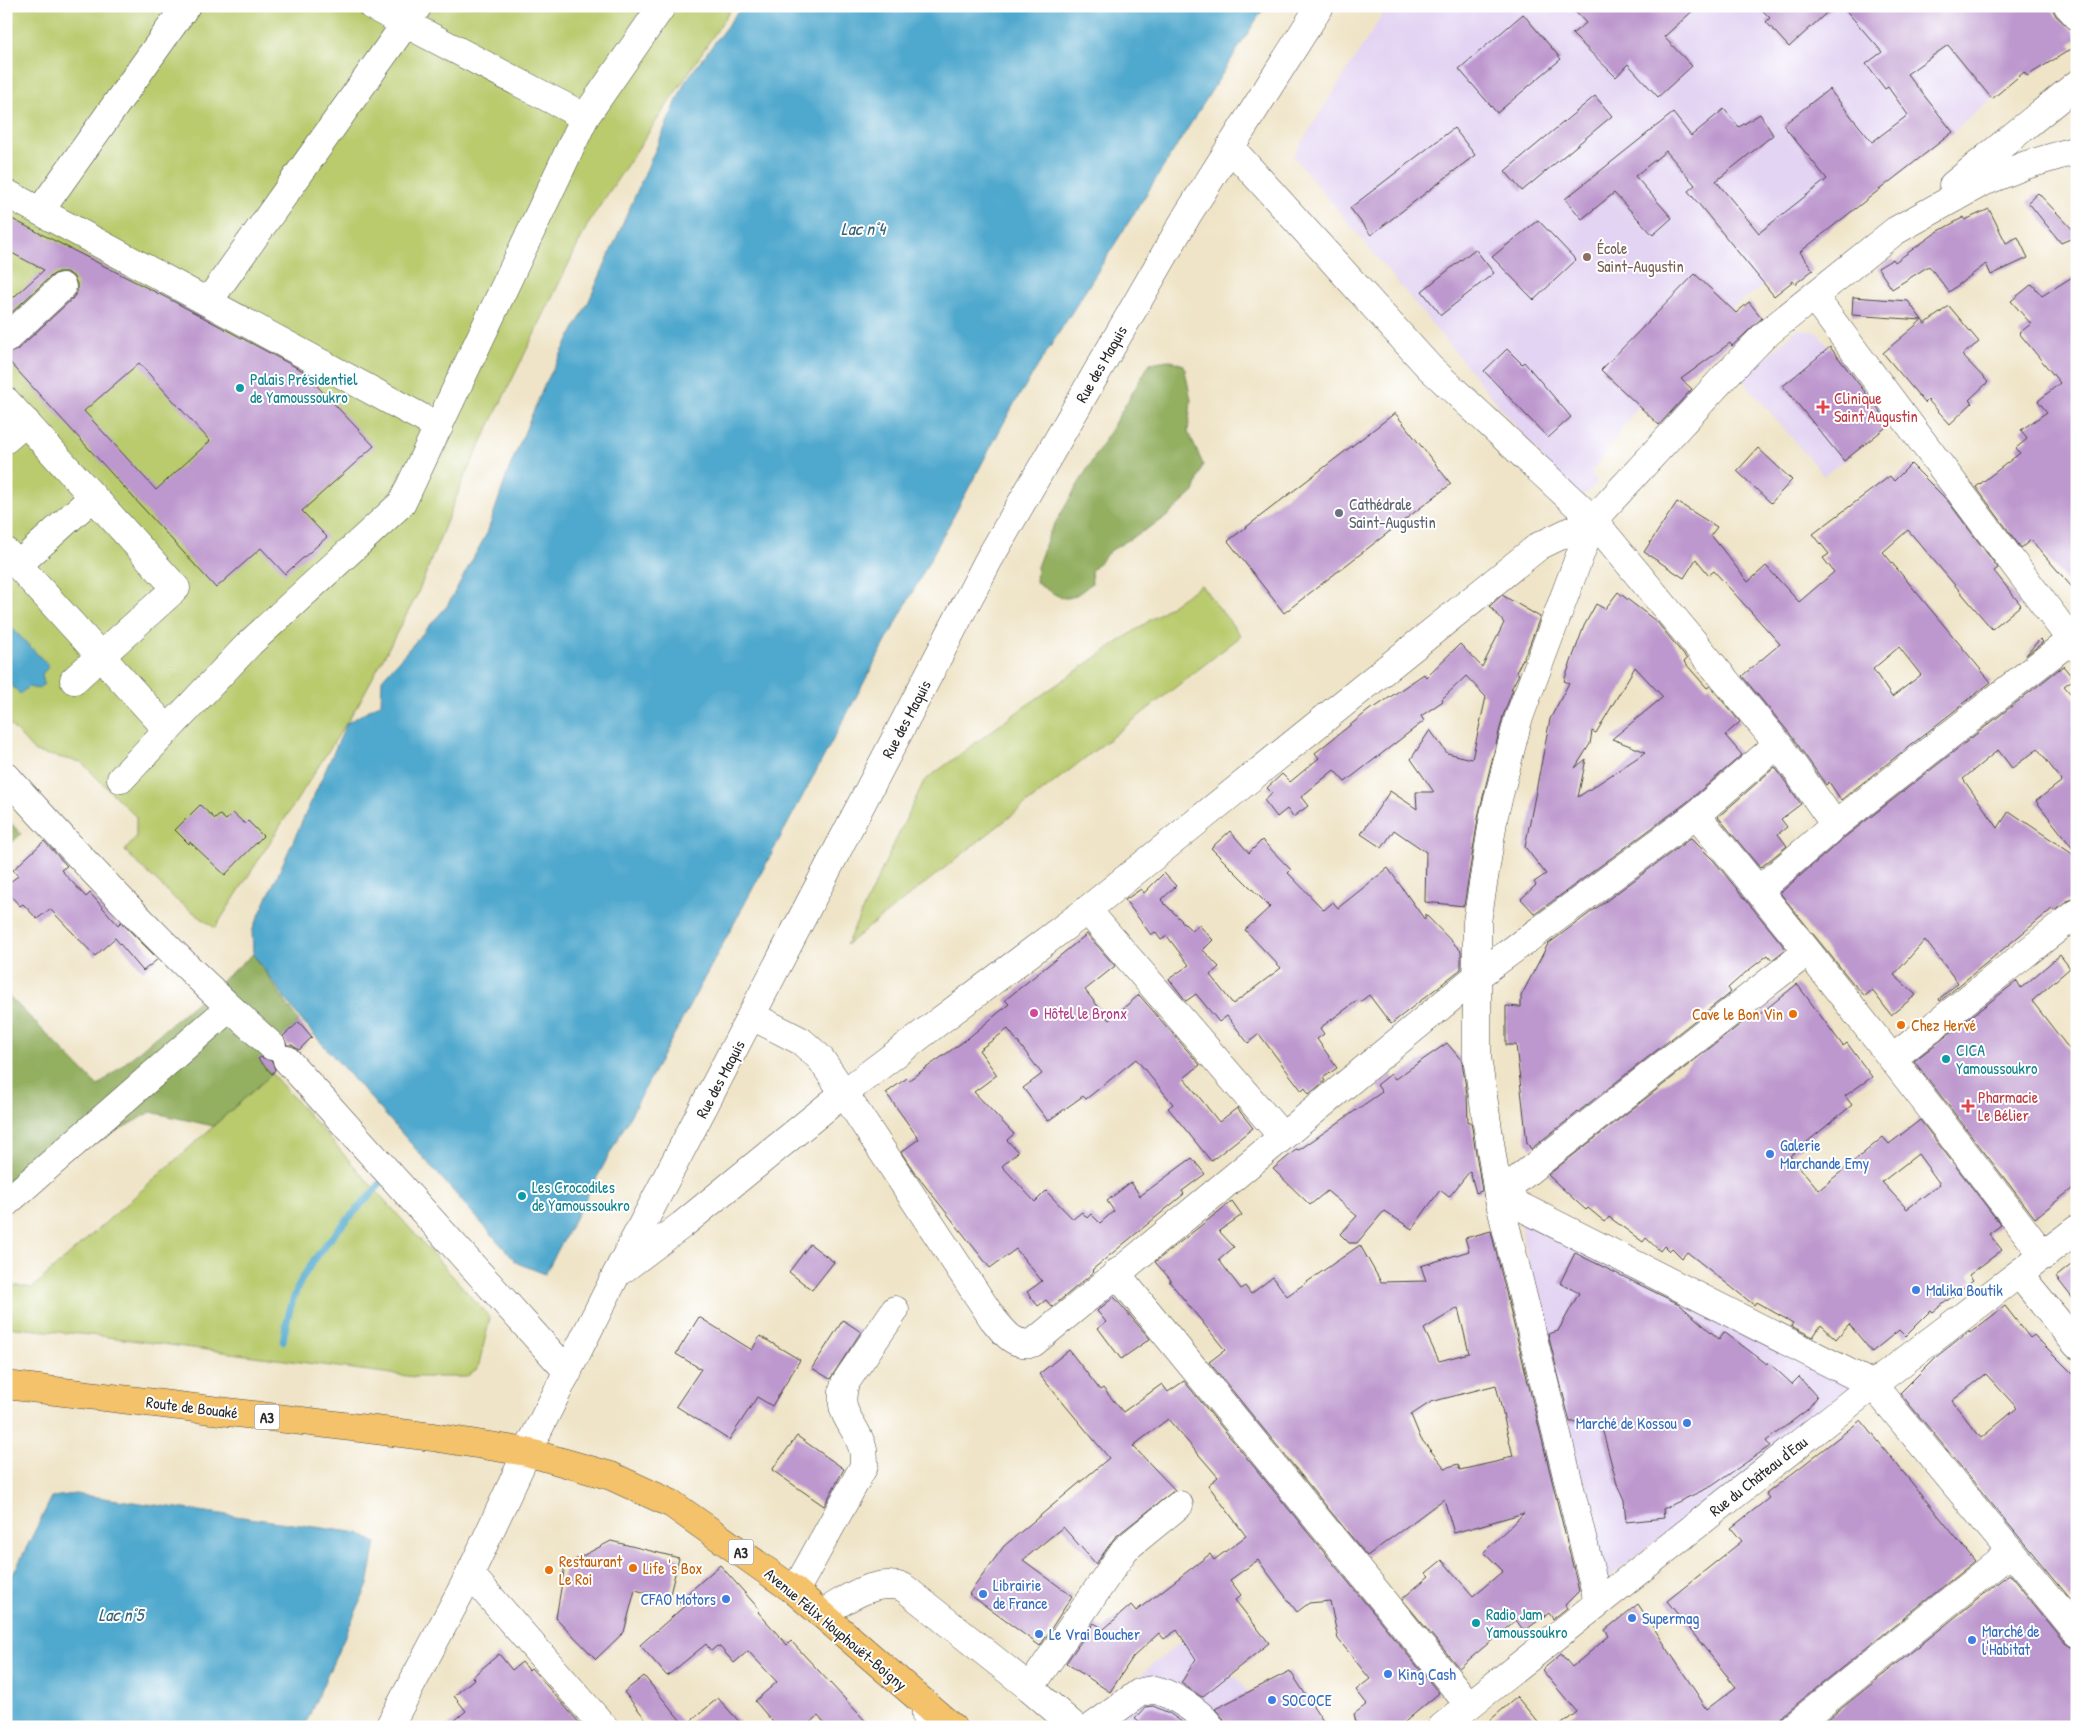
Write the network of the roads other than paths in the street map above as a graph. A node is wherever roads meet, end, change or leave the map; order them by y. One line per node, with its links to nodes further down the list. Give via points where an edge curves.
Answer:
1 (186, 6): 13 (street)
2 (372, 6): 6 (street)
3 (662, 6): 9 (street)
4 (1320, 6): 10 (street, Rue des Maquis)
5 (2068, 6): 7 (street)
6 (412, 15): 9 (street); 17 (street)
7 (2077, 16)
8 (2077, 84): 14 (street)
9 (585, 117): 20 (street)
10 (1230, 147): 23 (street, via 1429,367); 40 (street, Rue des Maquis, via 988,561)
11 (2073, 156): 14 (street, via 2026,165 1981,184)
12 (6, 193): 13 (street)
13 (40, 211): 17 (street)
14 (1894, 231): 16 (street)
15 (62, 287): 18 (street)
16 (1814, 297): 23 (street, via 1765,335); 25 (street)
17 (208, 302): 20 (street)
18 (6, 339)
19 (6, 400): 21 (street)
20 (439, 427): 28 (street, via 402,503 250,643)
21 (16, 431): 22 (street)
22 (94, 497): 24 (street); 26 (street, via 176,588)
23 (1593, 520): 29 (street); 35 (street, via 1539,546); 38 (street, via 1518,720 1496,805 1477,922)
24 (12, 559): 26 (street)
25 (2075, 641): 33 (street)
26 (100, 656): 27 (street); 28 (street)
27 (74, 680)
28 (167, 729): 31 (street)
29 (1778, 744): 32 (street); 33 (street)
30 (6, 776): 39 (street, via 63,840)
31 (121, 779)
32 (1696, 815): 34 (street); 38 (street)
33 (1835, 825): 34 (street)
34 (1759, 890): 37 (street)
35 (1087, 910): 42 (street); 43 (street)
36 (2077, 913): 41 (street)
37 (1807, 952): 41 (street); 44 (street)
38 (1476, 977): 43 (street); 44 (street, via 1477,1057)
39 (229, 1008): 45 (street); 53 (street, via 279,1053)
40 (752, 1016): 42 (street, via 801,1041 820,1058); 48 (street, Rue des Maquis)
41 (1893, 1058): 47 (street)
42 (844, 1092): 48 (street, via 682,1225); 49 (street, via 1008,1338 1024,1344 1034,1343)
43 (1282, 1136): 49 (street)
44 (1498, 1195): 55 (street); 61 (street)
45 (6, 1203)
46 (2077, 1229): 47 (street, Rue du Château d'Eau)
47 (2044, 1256): 50 (street, Rue du Château d'Eau)
48 (617, 1273): 53 (street, Rue des Maquis)
49 (1116, 1273): 65 (street)
50 (2019, 1274): 52 (street); 55 (street, Rue du Château d'Eau)
51 (895, 1310): 60 (street, via 842,1393 842,1405 863,1449 864,1466)
52 (2077, 1344)
53 (568, 1372): 56 (street, Rue des Maquis)
54 (6, 1385): 56 (highway, Route de Bouaké / A3, via 433,1437)
55 (1873, 1385): 58 (street); 61 (street, Rue du Château d'Eau)
56 (527, 1452): 59 (street, Rue des Maquis); 60 (highway, Avenue Félix Houphouët-Boigny / A3, via 611,1476 672,1504)
57 (1179, 1505): 64 (street, via 1125,1549)
58 (2011, 1552): 63 (street); 74 (street)
59 (470, 1574): 67 (street, Rue des Maquis); 68 (street)
60 (796, 1591): 62 (highway, Avenue Félix Houphouët-Boigny / A3)
61 (1598, 1602): 65 (street, Rue du Château d'Eau)
62 (821, 1614): 64 (street, via 869,1587 893,1584 903,1587); 66 (highway, Avenue Félix Houphouët-Boigny / A3)
63 (2077, 1632)
64 (1030, 1688): 70 (street)
65 (1469, 1705): 73 (street, Rue du Château d'Eau)
66 (926, 1715): 69 (highway, Avenue Félix Houphouët-Boigny / A3)
67 (389, 1727)
68 (604, 1727)
69 (952, 1727)
70 (1075, 1727)
71 (1092, 1727): 72 (street, via 1139,1693 1156,1690 1189,1707)
72 (1210, 1727)
73 (1442, 1727)
74 (1793, 1727)

